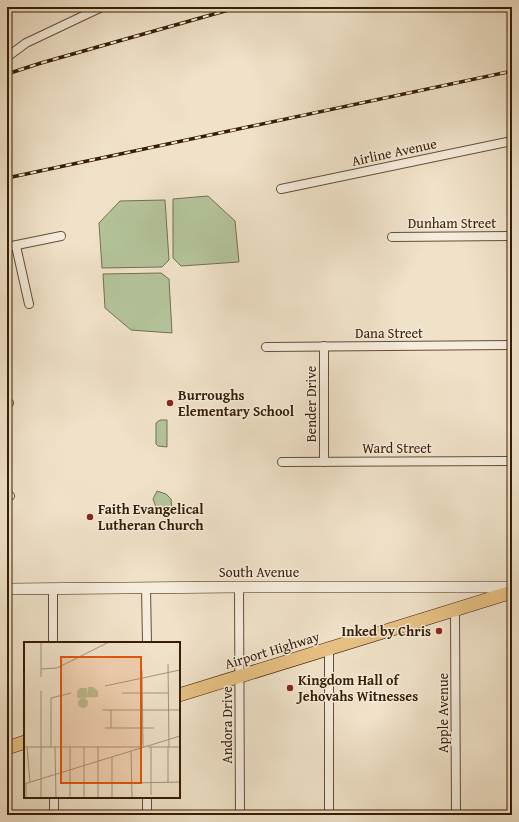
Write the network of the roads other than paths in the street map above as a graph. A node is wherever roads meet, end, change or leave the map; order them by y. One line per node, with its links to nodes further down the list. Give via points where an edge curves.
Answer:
1 (102, 7): 2 (street, via 26,43)
2 (7, 57)
3 (512, 141): 4 (street, Airline Avenue)
4 (281, 189)
5 (60, 236): 8 (street)
6 (392, 236): 7 (street, Dunham Street)
7 (512, 236)
8 (16, 246): 9 (street); 10 (street)
9 (7, 247)
10 (28, 304)
11 (512, 345): 12 (street, Dana Street)
12 (324, 346): 13 (street, Dana Street); 16 (street, Bender Drive)
13 (266, 347)
14 (512, 461): 16 (street, Ward Street)
15 (282, 462): 16 (street, Ward Street)
16 (324, 462)
17 (512, 586): 18 (street, South Avenue)
18 (239, 587): 19 (street, South Avenue); 27 (street, Andora Drive)
19 (146, 588): 21 (street, South Avenue); 25 (street)
20 (7, 589): 21 (street, South Avenue)
21 (53, 589): 24 (street)
22 (512, 592): 23 (main road, Airport Highway)
23 (454, 611): 26 (main road, Airport Highway); 37 (street, Apple Avenue)
24 (53, 642)
25 (146, 642)
26 (329, 650): 27 (main road, Airport Highway); 36 (street)
27 (240, 677): 28 (main road, Airport Highway); 35 (street, Andora Drive)
28 (180, 695)
29 (24, 742): 30 (main road)
30 (7, 748)
31 (54, 798): 33 (street)
32 (147, 798): 34 (street)
33 (54, 815)
34 (147, 815)
35 (240, 815)
36 (329, 815)
37 (456, 815)

